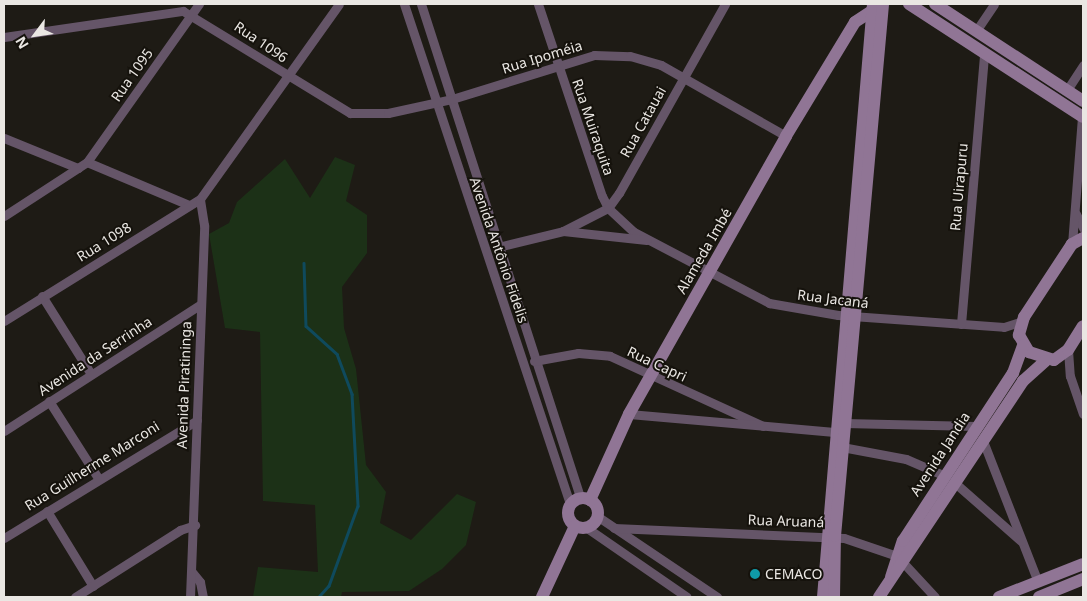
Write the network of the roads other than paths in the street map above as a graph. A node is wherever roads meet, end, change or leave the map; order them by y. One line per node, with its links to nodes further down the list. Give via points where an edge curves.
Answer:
1 (199, 4): 13 (street, Rua 1095)
2 (339, 4): 20 (street)
3 (404, 4): 25 (street, Avenida Antônio Fidelis)
4 (421, 4): 23 (street, Avenida Antônio Fidelis)
5 (538, 4): 18 (street, Rua Muiraquita)
6 (724, 4): 21 (street, Rua Catauai)
7 (861, 4): 14 (street, Alameda Imbé)
8 (883, 4): 45 (street)
9 (909, 4): 17 (street)
10 (935, 4): 15 (street)
11 (994, 4): 15 (street)
12 (872, 8): 14 (street, Alameda Imbé); 45 (street)
13 (193, 13): 16 (street, Rua 1096, via 171,11); 20 (street, Rua 1096); 30 (street, Rua 1095)
14 (855, 22): 28 (street, Alameda Imbé)
15 (976, 31): 22 (street)
16 (4, 37)
17 (984, 53): 27 (street); 48 (street, Rua Uirapuru)
18 (558, 66): 21 (street, Rua Ipoméia, via 594,55 630,56 660,65); 23 (street, Rua Ipoméia); 34 (street, Rua Muiraquita)
19 (1083, 66): 22 (street)
20 (288, 76): 26 (street, Rua 1096); 32 (street, Rua 1098)
21 (684, 78): 28 (street, Rua Ipoméia); 34 (street, Rua Catauai)
22 (1067, 90): 24 (street)
23 (452, 99): 25 (street, Rua Ipoméia); 41 (street, Avenida Antônio Fidelis)
24 (1083, 101)
25 (435, 102): 26 (street, Rua Ipoméia, via 388,113); 72 (street, Avenida Antônio Fidelis)
26 (350, 113)
27 (1082, 117): 35 (street)
28 (786, 136): 42 (street, Alameda Imbé)
29 (4, 138): 31 (street)
30 (87, 162): 31 (street); 33 (street)
31 (78, 168): 36 (street)
32 (200, 199): 33 (street, Rua 1098); 44 (street, Avenida Piratininga, via 204,225)
33 (189, 205): 43 (street, Rua 1098)
34 (608, 208): 38 (street); 39 (street)
35 (1076, 213): 37 (street); 40 (street)
36 (4, 216)
37 (1083, 228)
38 (563, 231): 39 (street, Rua Jacaná); 41 (street, Rua Jacaná)
39 (650, 241): 42 (street, Rua Jacaná)
40 (1078, 241): 47 (street)
41 (498, 247): 54 (street, Avenida Antônio Fidelis)
42 (708, 273): 45 (street, Rua Jacaná, via 769,303); 57 (street, Alameda Imbé)
43 (42, 296): 46 (street, Rua 1098); 55 (street)
44 (200, 304): 55 (street, Avenida da Serrinha); 61 (street, Avenida Piratininga)
45 (848, 316): 48 (street, Rua Jacaná); 62 (street); 66 (street)
46 (4, 321)
47 (1022, 321): 50 (street, Rua Jacaná); 51 (street, Avenida Jandia)
48 (961, 324): 50 (street, Rua Jacaná)
49 (1083, 326): 52 (street)
50 (1004, 327): 51 (street, Rua Jacaná)
51 (1021, 341): 53 (street); 64 (street, Avenida Jandia, via 1013,373)
52 (1068, 350): 53 (street, Avenida Jandia); 56 (street)
53 (1050, 360): 56 (street); 67 (street, Avenida Jandia, via 1023,381)
54 (534, 361): 57 (street, Rua Capri, via 578,353 610,356); 72 (street, Avenida Antônio Fidelis)
55 (91, 374): 58 (street, Avenida da Serrinha)
56 (1070, 376): 60 (street)
57 (650, 377): 59 (street, Alameda Imbé); 63 (street, Rua Capri)
58 (49, 401): 65 (street, Avenida da Serrinha); 70 (street)
59 (629, 414): 63 (street, Rua Capri); 72 (street, Alameda Imbé)
60 (1083, 414)
61 (197, 420): 70 (street, Rua Guilherme Marconi); 75 (street, Avenida Piratininga)
62 (844, 423): 64 (street); 68 (street)
63 (763, 426): 66 (street, Rua Capri)
64 (976, 426): 69 (street, Avenida Jandia)
65 (4, 431)
66 (834, 432): 78 (street)
67 (983, 441): 71 (street, Avenida Jandia); 80 (street)
68 (842, 447): 69 (street, via 906,459); 78 (street)
69 (943, 476): 81 (street, Avenida Jandia)
70 (98, 478): 73 (street, Rua Guilherme Marconi)
71 (955, 483): 80 (street); 81 (street, Avenida Jandia)
72 (580, 501): 74 (street); 76 (street, via 570,520)
73 (47, 511): 79 (street, Rua Guilherme Marconi); 87 (street)
74 (598, 516): 76 (street); 77 (street)
75 (195, 525): 83 (street, Avenida Piratininga); 87 (street, via 180,530)
76 (581, 527): 88 (street); 92 (street)
77 (614, 528): 78 (street, Rua Aruaná); 84 (street)
78 (830, 536): 81 (street, Rua Aruaná); 95 (street); 96 (street)
79 (4, 538)
80 (1023, 543): 86 (street)
81 (901, 560): 97 (street, Avenida Jandia); 98 (street)
82 (1083, 564): 86 (street)
83 (192, 572): 90 (street, Avenida Piratininga); 91 (street, Avenida Piratininga, via 200,582)
84 (688, 578): 88 (street); 94 (street)
85 (1083, 579): 100 (street)
86 (1038, 582): 99 (street)
87 (93, 586): 89 (street)
88 (678, 592): 93 (street)
89 (75, 597)
90 (190, 597)
91 (203, 597)
92 (542, 597)
93 (687, 597)
94 (717, 597)
95 (823, 597)
96 (834, 597)
97 (879, 597)
98 (935, 597)
99 (999, 597)
100 (1041, 597)

